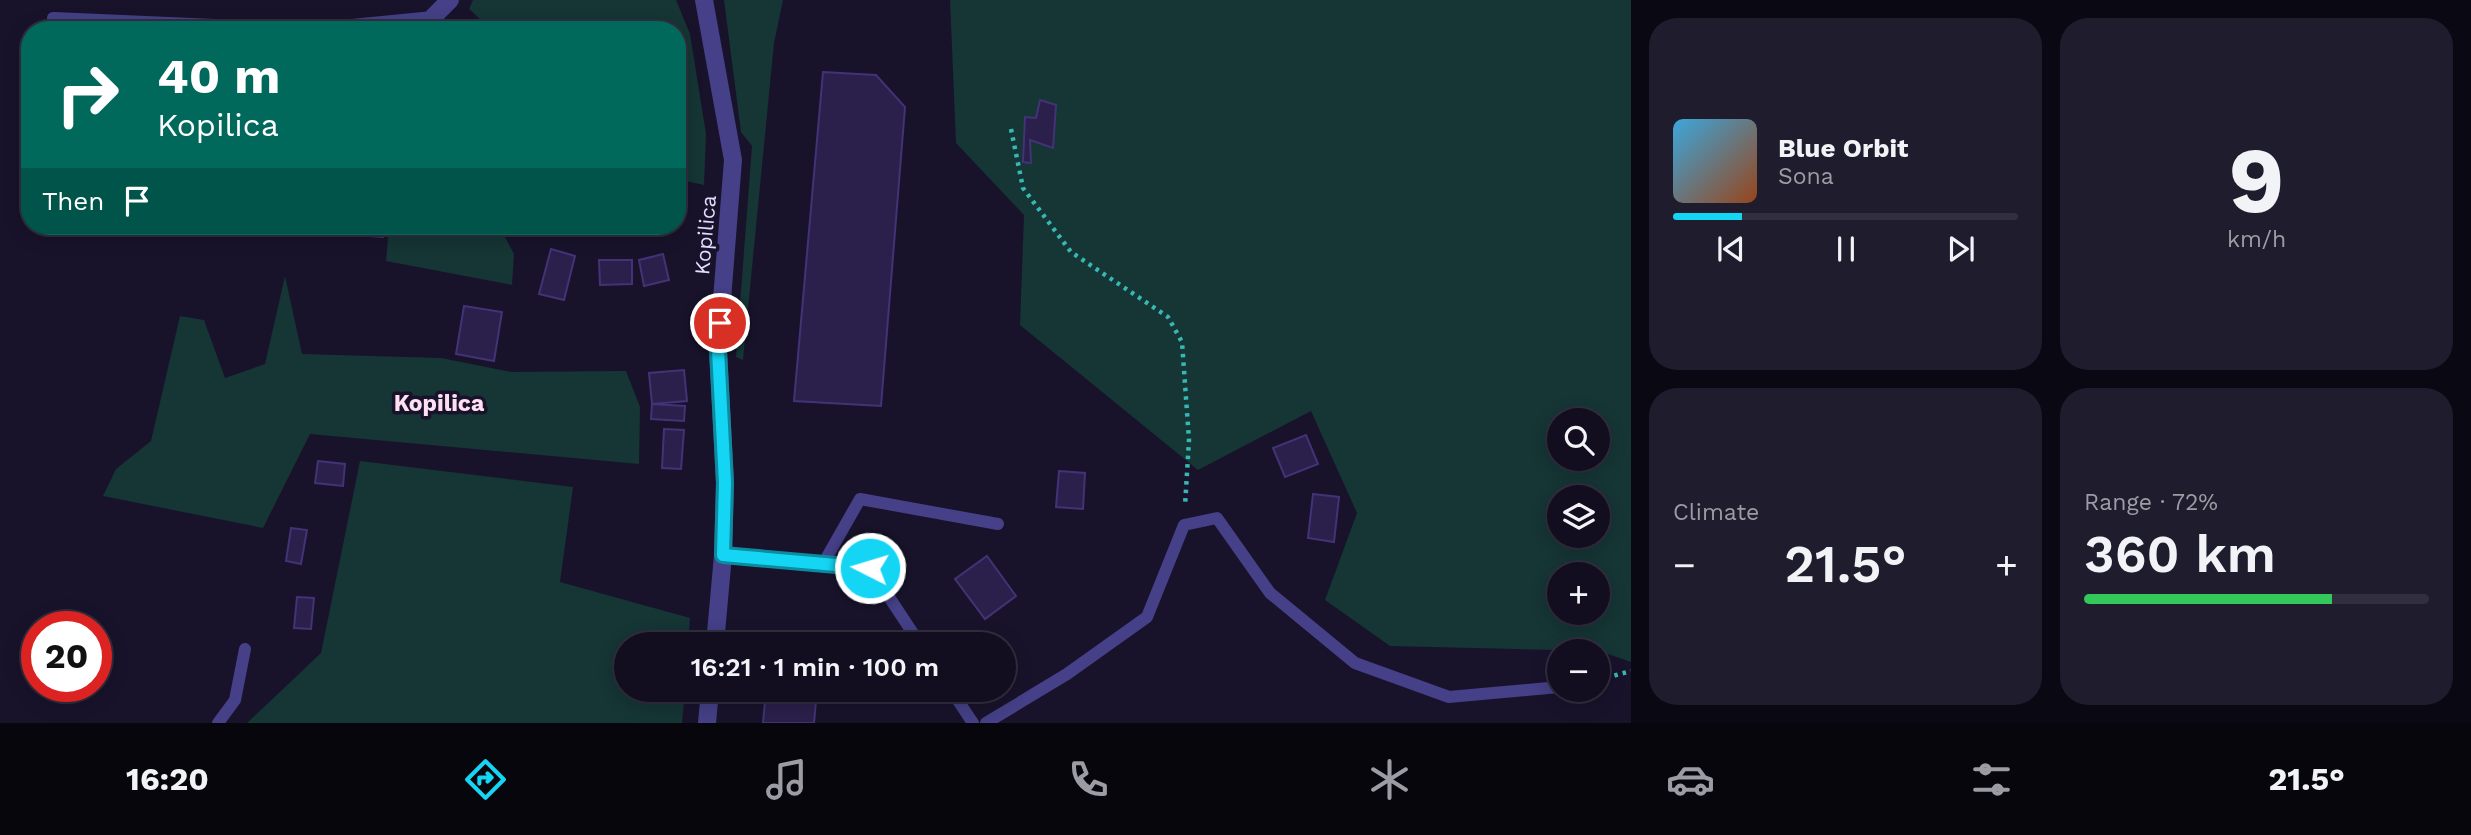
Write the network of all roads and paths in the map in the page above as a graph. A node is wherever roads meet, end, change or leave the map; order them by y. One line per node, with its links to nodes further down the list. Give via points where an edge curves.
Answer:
1 (450, 0): 3 (street)
2 (704, 0): 10 (street, Kopilica, via 733,160 718,350 725,483)
3 (433, 17): 6 (lane)
4 (52, 18): 5 (lane)
5 (123, 21)
6 (392, 21)
7 (1011, 129): 9 (path, via 1023,188 1071,252 1168,317 1182,342 1189,440)
8 (998, 524): 11 (lane, via 860,499)
9 (1184, 524): 17 (lane, via 1217,518 1270,593 1354,663 1449,696); 23 (lane, via 1147,617 1067,674)
10 (723, 555): 11 (lane); 12 (street, Kopilica)
11 (823, 564): 13 (lane, via 870,568)
12 (716, 632)
13 (912, 632)
14 (245, 649): 20 (lane, via 235,700)
15 (1631, 671): 16 (path)
16 (1610, 677)
17 (1547, 688)
18 (709, 702): 21 (street)
19 (959, 702): 22 (lane)
20 (218, 723)
21 (707, 723)
22 (973, 723)
23 (986, 723)

